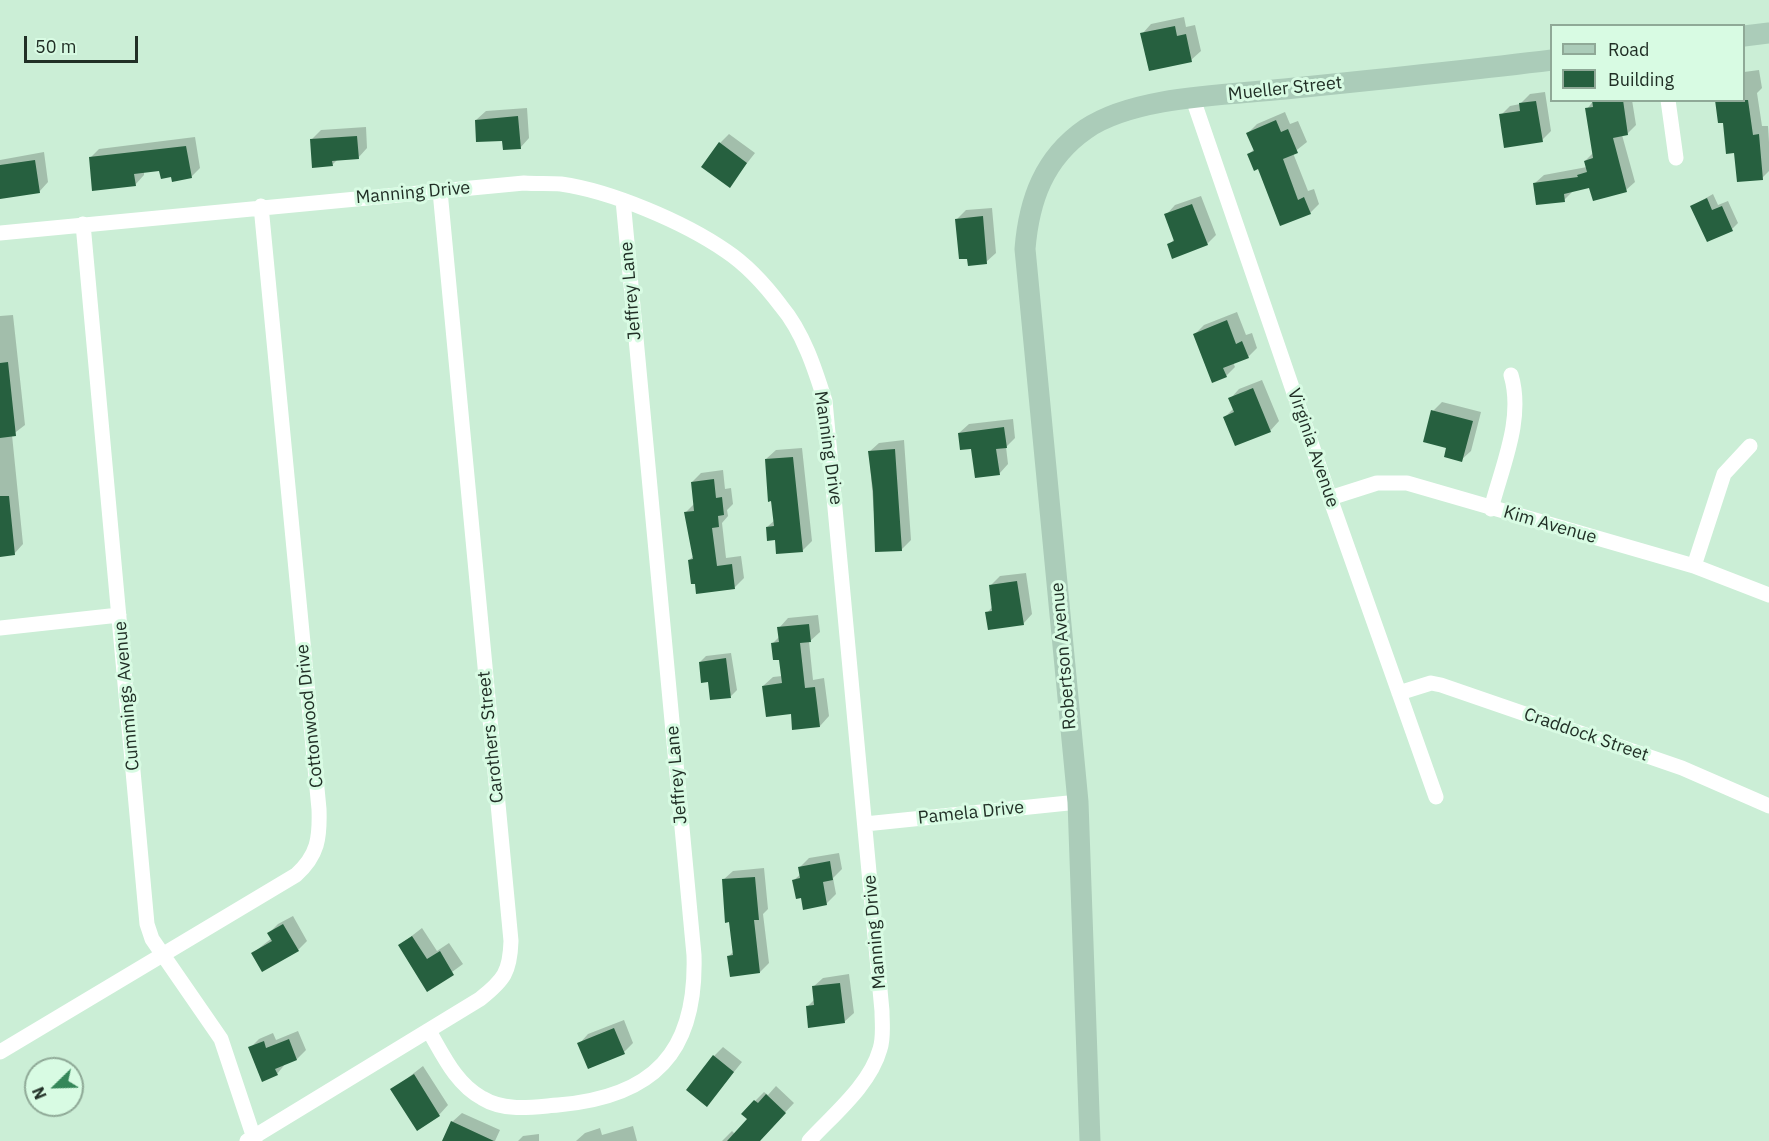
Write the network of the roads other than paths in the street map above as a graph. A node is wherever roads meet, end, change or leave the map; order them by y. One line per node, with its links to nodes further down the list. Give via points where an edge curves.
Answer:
1 (1769, 33): 2 (street)
2 (1745, 36)
3 (1550, 60): 4 (street, Mueller Street)
4 (1193, 99): 7 (street, Mueller Street, via 1104,118 1067,143); 15 (street, Virginia Avenue)
5 (1668, 102): 6 (street)
6 (1676, 158)
7 (1043, 174): 23 (street, Robertson Avenue, via 1032,199 1025,249)
8 (440, 190): 9 (street, Manning Drive, via 561,184); 10 (street, Manning Drive); 27 (street, Carothers Street, via 512,941 510,961 498,984)
9 (623, 200): 25 (street, Manning Drive, via 704,238 749,270 783,307 816,373 825,401 831,446); 27 (street, Jeffrey Lane, via 694,955 691,1012 665,1063 649,1077 606,1098 524,1108 504,1107 468,1089)
10 (261, 206): 11 (street, Manning Drive); 26 (street, Cottonwood Drive, via 319,843 315,854 296,874)
11 (83, 224): 12 (street, Manning Drive); 19 (street, Cummings Avenue)
12 (0, 233)
13 (1511, 375): 16 (street, via 1516,411)
14 (1750, 446): 17 (street, via 1724,474)
15 (1330, 498): 16 (street, Kim Avenue, via 1394,481); 21 (street, Virginia Avenue)
16 (1491, 509): 17 (street, Kim Avenue)
17 (1694, 566): 18 (street, Kim Avenue)
18 (1769, 595)
19 (119, 615): 20 (street); 26 (street, Cummings Avenue, via 147,924)
20 (0, 628)
21 (1400, 693): 22 (street, Virginia Avenue); 24 (street, Craddock Street, via 1431,683 1441,685 1683,768)
22 (1436, 797)
23 (1078, 802): 25 (street, Pamela Drive); 31 (street, Robertson Avenue)
24 (1769, 806)
25 (865, 824): 30 (street, Manning Drive, via 882,1011 881,1047 859,1087)
26 (162, 956): 28 (street, Cottonwood Drive); 29 (street, Cummings Avenue, via 221,1039)
27 (429, 1031): 29 (street, Carothers Street)
28 (0, 1052)
29 (252, 1140)
30 (809, 1141)
31 (1090, 1141)

